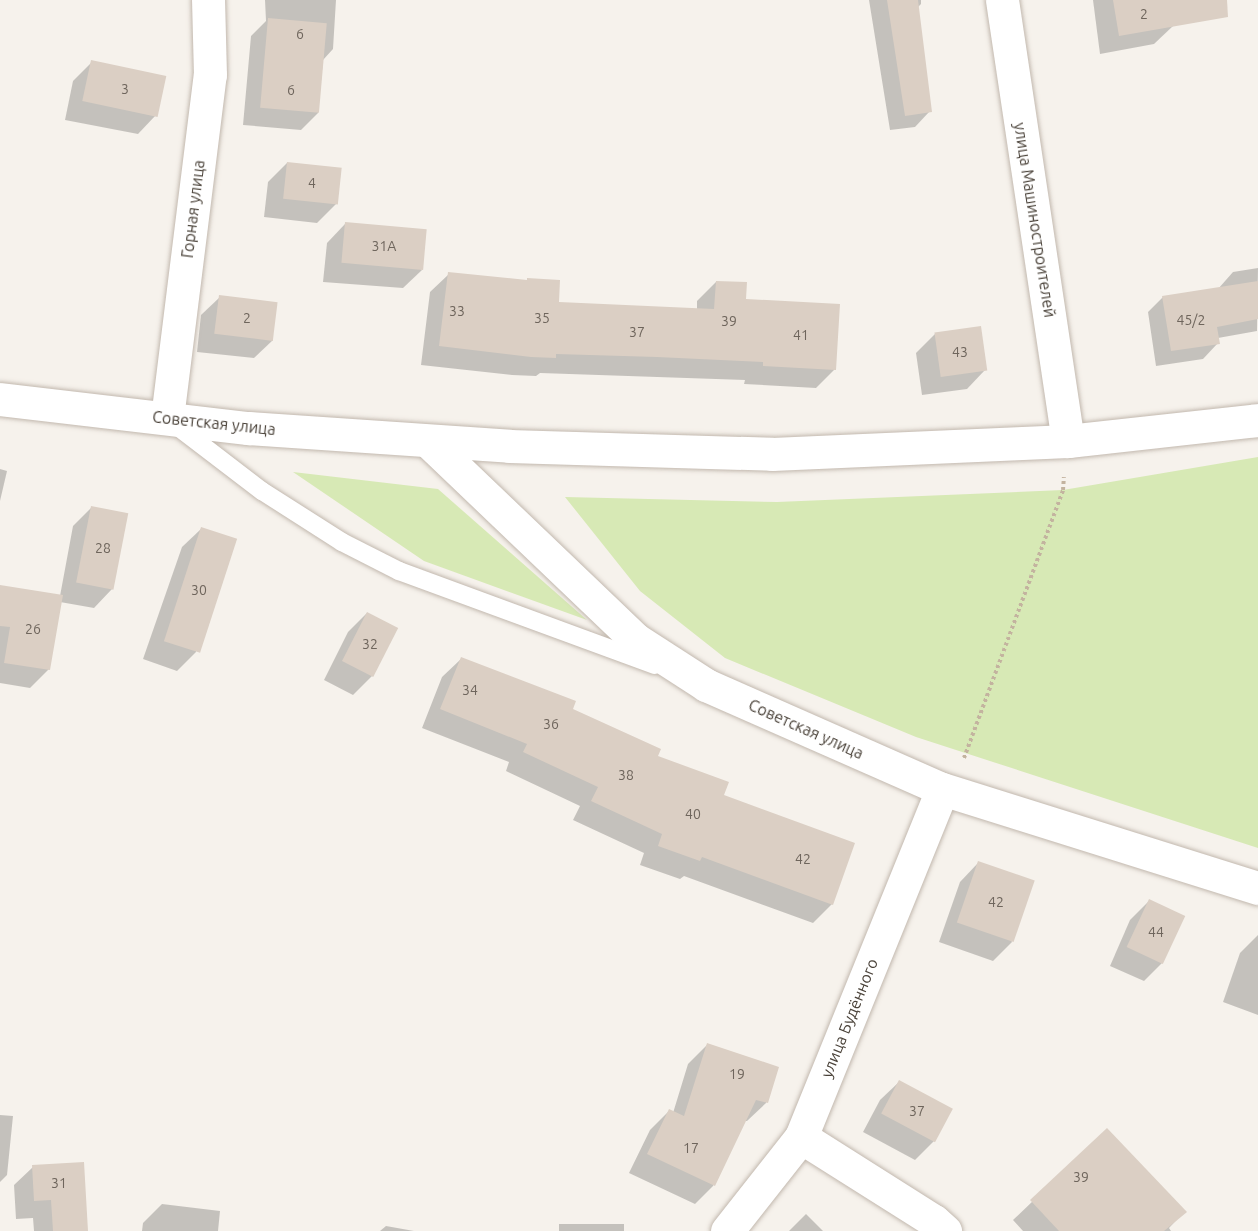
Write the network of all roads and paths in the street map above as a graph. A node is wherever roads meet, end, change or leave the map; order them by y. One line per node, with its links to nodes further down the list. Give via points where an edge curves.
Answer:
1 (208, 0): 4 (street, Горная улица, via 210,75)
2 (1002, 0): 7 (street, улица Машиностроителей)
3 (0, 399): 4 (street, Советская улица)
4 (167, 418): 6 (street, Советская улица); 8 (lane, via 262,491 342,542 399,571)
5 (1258, 420): 7 (street, Советская улица)
6 (428, 441): 7 (street, Советская улица, via 772,454); 8 (street, Советская улица, via 635,639)
7 (1068, 441): 9 (path, via 1063,490 967,754)
8 (706, 684): 9 (street, Советская улица)
9 (942, 789): 10 (street, Советская улица); 11 (street, улица Будённого)
10 (1258, 888)
11 (801, 1137): 12 (street, улица Будённого); 13 (street)
12 (727, 1231)
13 (945, 1231)

